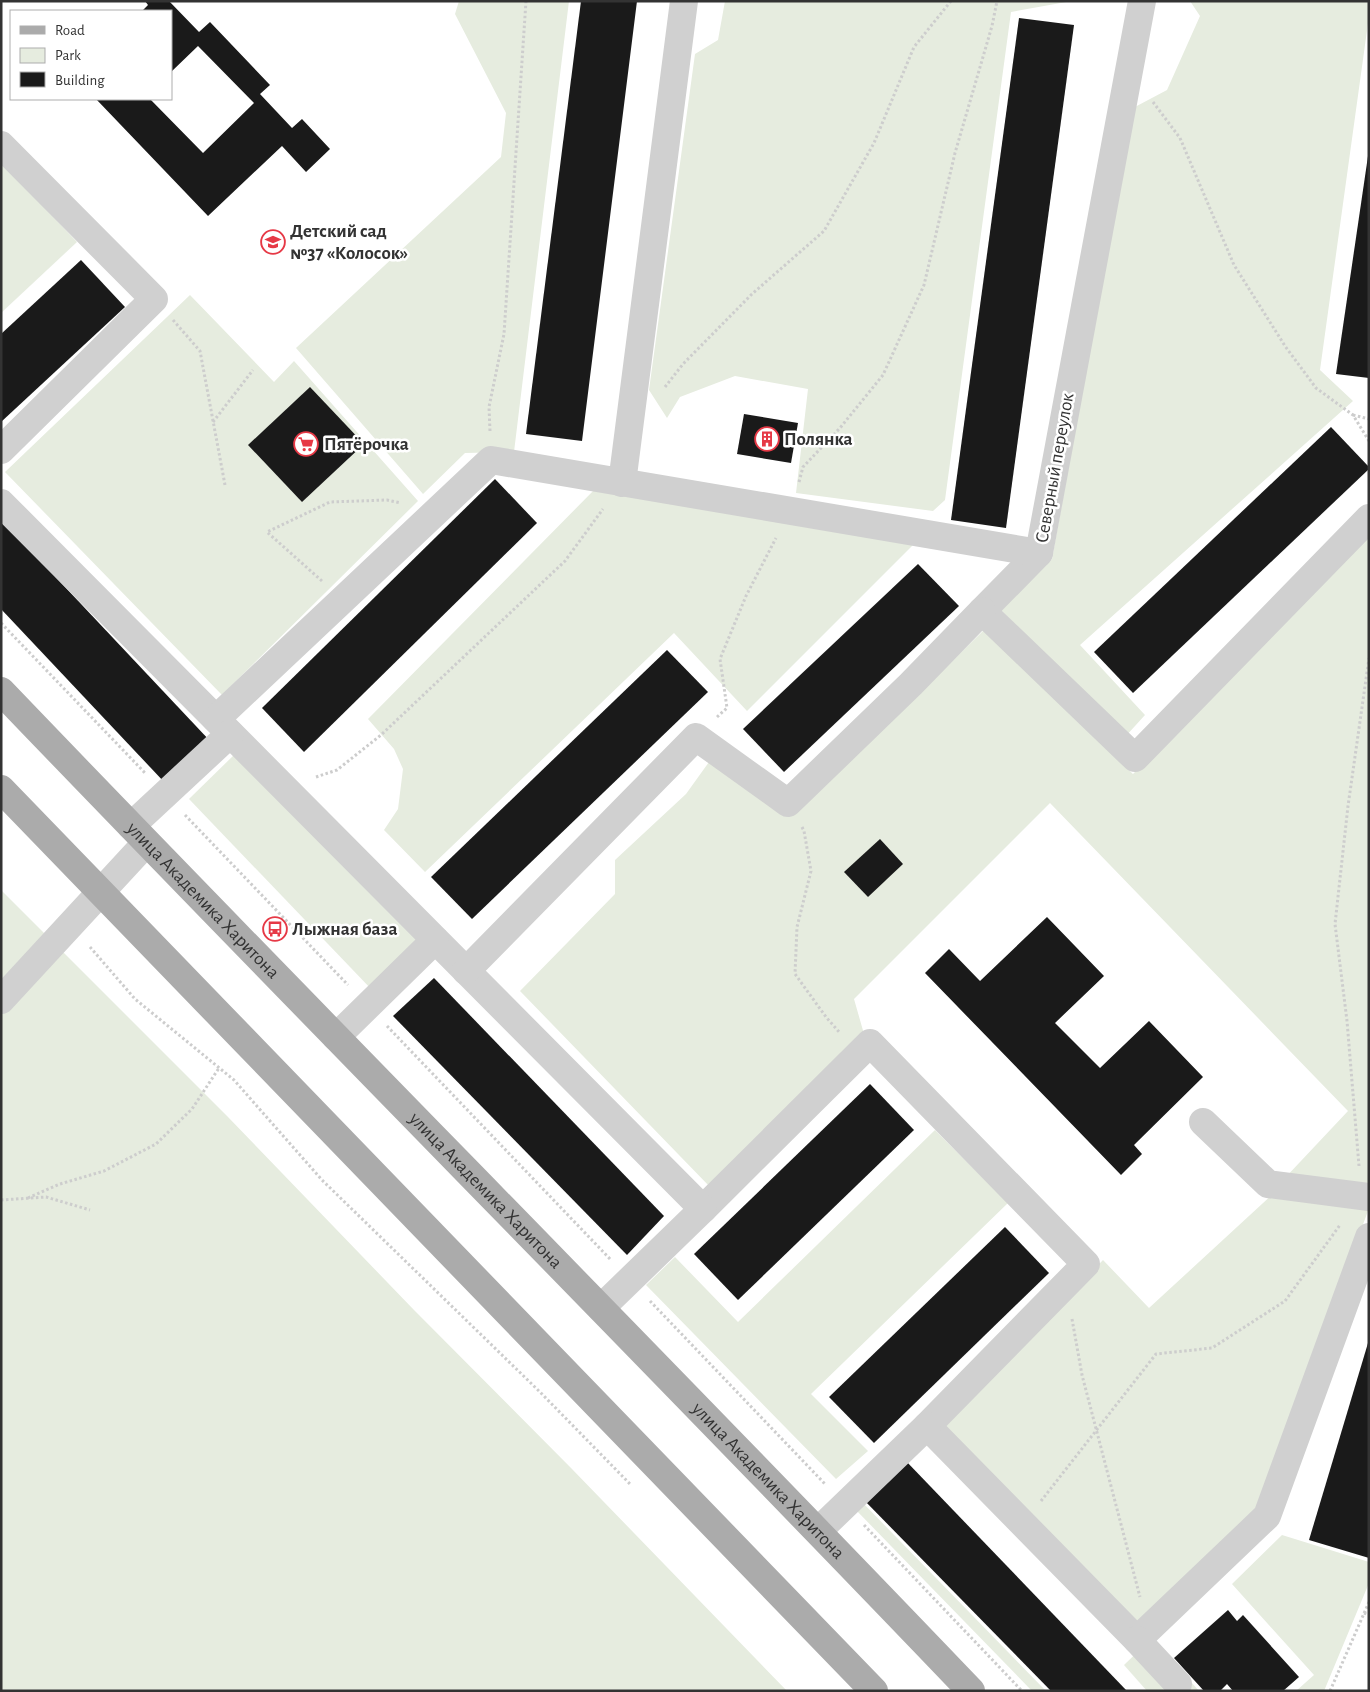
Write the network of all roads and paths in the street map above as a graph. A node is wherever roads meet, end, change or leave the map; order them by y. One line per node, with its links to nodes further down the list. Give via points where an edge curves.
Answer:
1 (526, 1): 16 (path, via 504,334 489,406)
2 (684, 1): 17 (street)
3 (951, 1): 10 (path, via 914,47 874,143 824,231 752,294)
4 (997, 1): 20 (path, via 955,154 924,285 884,375 803,467)
5 (1142, 1): 23 (street, Северный переулок)
6 (1150, 98): 11 (path, via 1180,138 1234,265 1285,346 1316,388)
7 (1, 145): 8 (street)
8 (154, 299): 13 (path, via 200,352); 15 (street)
9 (253, 370): 13 (path)
10 (659, 393)
11 (1353, 415): 12 (path); 14 (path)
12 (1369, 419)
13 (213, 422): 18 (path)
14 (1369, 441)
15 (1, 450)
16 (491, 460): 17 (street); 21 (street)
17 (622, 483): 20 (street); 31 (path, via 565,562 381,735 337,770)
18 (225, 485)
19 (1, 503): 29 (street)
20 (791, 511): 23 (street); 30 (path, via 746,596 720,659 727,708)
21 (436, 512): 24 (street); 24 (path, via 387,500 330,502 267,532)
22 (1369, 518): 25 (street, via 1135,758)
23 (1039, 553): 25 (street, Северный переулок)
24 (343, 600): 29 (street)
25 (982, 611): 34 (street, Северный переулок)
26 (1, 623): 33 (path)
27 (1369, 658): 46 (path, via 1335,924)
28 (1, 691): 35 (main road, улица Академика Харитона)
29 (223, 727): 31 (street); 33 (street)
30 (696, 738): 34 (street); 39 (street)
31 (284, 788): 38 (street)
32 (1, 789): 36 (main road)
33 (165, 794): 35 (street); 41 (path)
34 (788, 803): 43 (path, via 804,831 811,871 796,928 795,974 826,1017)
35 (139, 834): 36 (street); 42 (main road, улица Академика Харитона)
36 (100, 892): 37 (street); 66 (main road)
37 (70, 924): 40 (street); 44 (path, via 135,999)
38 (435, 940): 39 (street); 41 (street)
39 (466, 971): 49 (street)
40 (1, 1000)
41 (368, 1006): 42 (street); 52 (path)
42 (336, 1037): 54 (main road, улица Академика Харитона)
43 (859, 1054): 49 (street); 53 (street, via 870,1043 1086,1264)
44 (220, 1068): 47 (path, via 192,1109 156,1144 104,1172 60,1184); 57 (path, via 322,1180)
45 (1203, 1122): 46 (street, via 1268,1184)
46 (1365, 1196): 56 (path, via 1285,1300 1212,1348 1156,1354)
47 (28, 1198): 48 (path); 50 (path, via 46,1197)
48 (1, 1200)
49 (702, 1209): 52 (street)
50 (90, 1210)
51 (1369, 1237): 64 (street, via 1268,1516)
52 (630, 1280): 54 (street); 58 (path)
53 (1066, 1284): 55 (street); 56 (path, via 1082,1375)
54 (601, 1308): 60 (main road, улица Академика Харитона)
55 (927, 1426): 58 (street); 59 (street)
56 (1097, 1430): 59 (path); 64 (path)
57 (634, 1488)
58 (844, 1505): 60 (street); 68 (path)
59 (1023, 1524): 64 (street)
60 (818, 1531): 67 (main road, улица Академика Харитона)
61 (1369, 1602): 62 (path)
62 (1364, 1613): 63 (path); 69 (path)
63 (1369, 1615)
64 (1142, 1635): 65 (street)
65 (1178, 1684)
66 (874, 1691)
67 (971, 1691)
68 (1022, 1691)
69 (1330, 1691)

